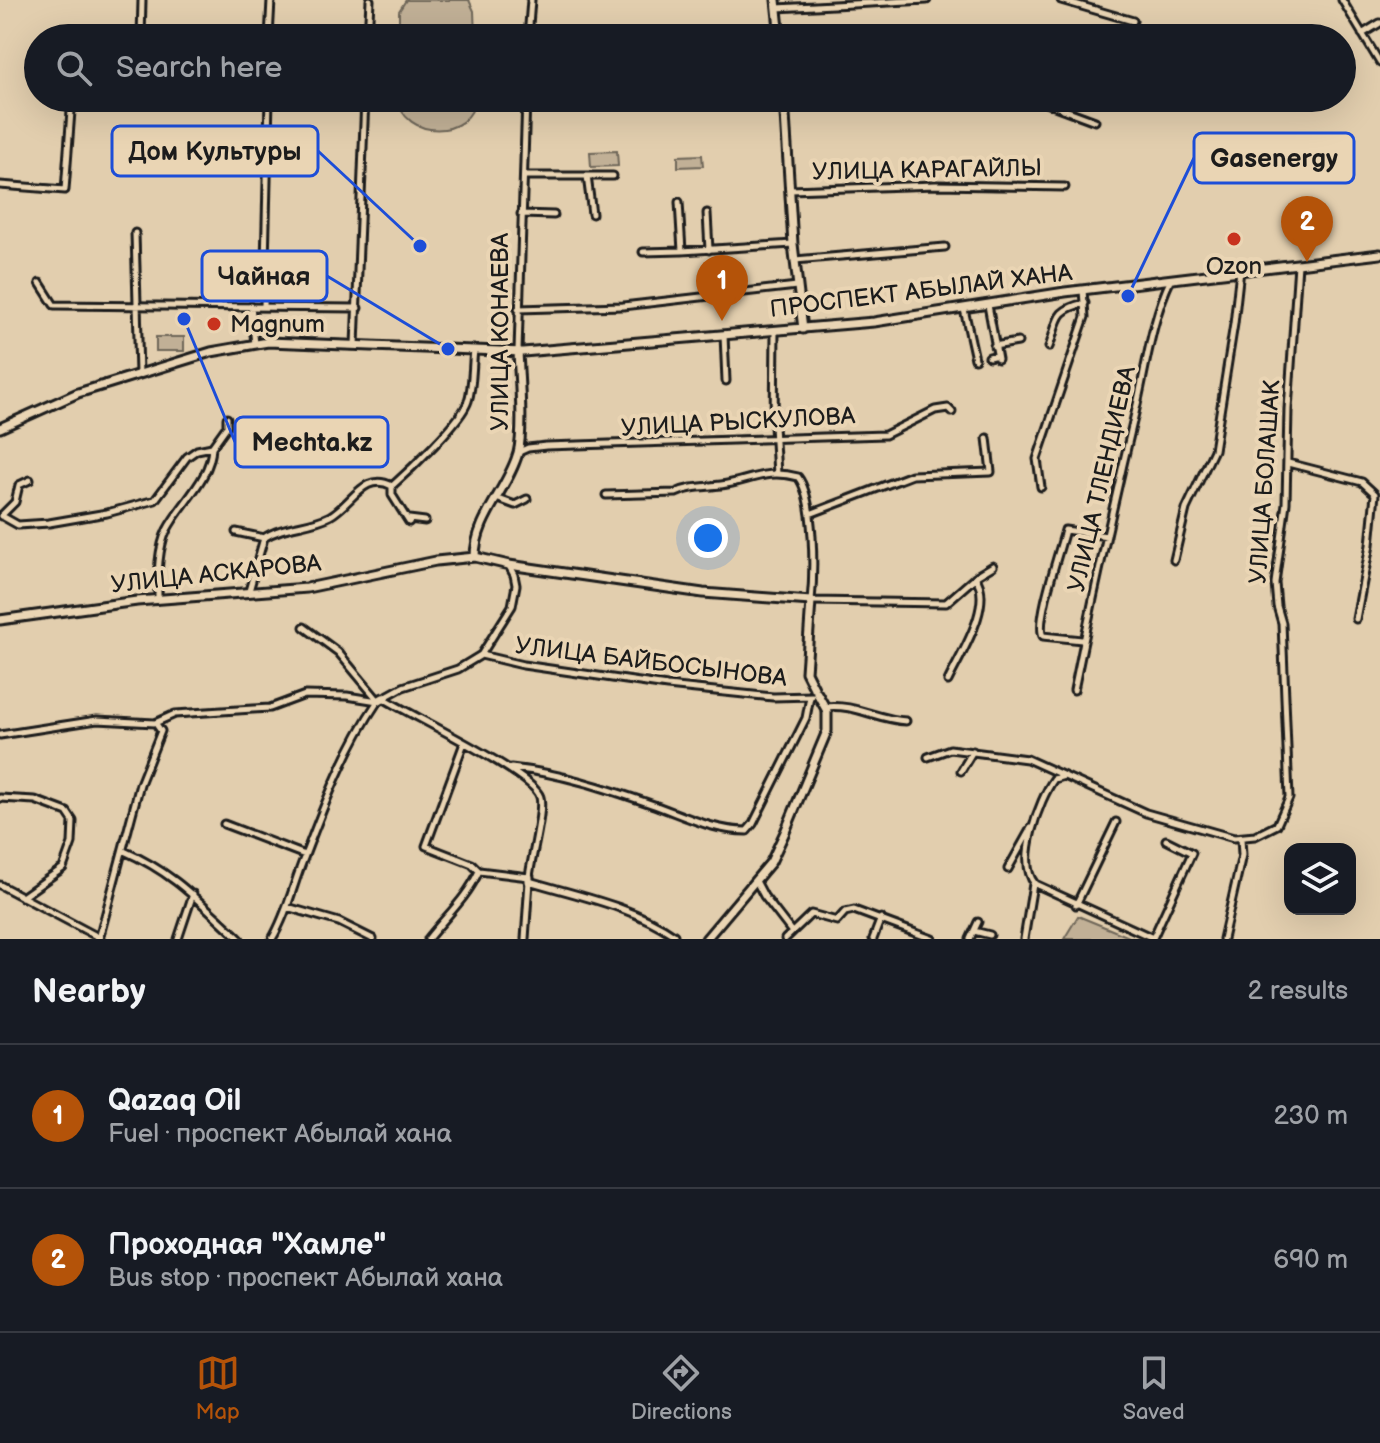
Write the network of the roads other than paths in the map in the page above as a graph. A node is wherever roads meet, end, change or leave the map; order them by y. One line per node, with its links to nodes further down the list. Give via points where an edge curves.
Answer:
1 (142, 0): 11 (street)
2 (271, 0): 12 (street)
3 (370, 0): 13 (street)
4 (531, 0): 14 (street)
5 (927, 0): 8 (street)
6 (1061, 0): 9 (street)
7 (1342, 0): 16 (street)
8 (777, 4): 15 (street)
9 (1133, 21)
10 (1380, 23): 16 (street)
11 (141, 24)
12 (270, 24)
13 (369, 24)
14 (529, 24)
15 (779, 24)
16 (1362, 34): 17 (street)
17 (1380, 63)
18 (71, 112): 28 (street, via 65,190)
19 (269, 112): 54 (street)
20 (365, 112): 55 (street)
21 (526, 112): 25 (street, УЛИЦА КОНАЕВА)
22 (785, 112): 30 (street)
23 (1071, 112): 24 (street)
24 (1095, 121)
25 (524, 176): 26 (street); 33 (street, УЛИЦА КОНАЕВА)
26 (587, 176): 27 (street); 34 (street)
27 (613, 176)
28 (0, 185)
29 (1065, 187): 30 (street, УЛИЦА КАРАГАЙЛЫ)
30 (790, 190): 37 (street)
31 (679, 202): 40 (street)
32 (707, 213): 39 (street)
33 (521, 214): 35 (street); 56 (street, УЛИЦА КОНАЕВА)
34 (592, 214)
35 (554, 215)
36 (135, 233): 52 (street)
37 (793, 244): 39 (street); 43 (street)
38 (945, 247): 43 (street)
39 (709, 250): 40 (street)
40 (682, 251): 41 (street)
41 (643, 252)
42 (1380, 254): 44 (street, ПРОСПЕКТ АБЫЛАЙ ХАНА)
43 (795, 260): 48 (street)
44 (1298, 263): 45 (street, ПРОСПЕКТ АБЫЛАЙ ХАНА); 79 (street, УЛИЦА БОЛАШАК)
45 (1240, 269): 46 (street, ПРОСПЕКТ АБЫЛАЙ ХАНА); 94 (street, via 1214,450 1186,509)
46 (1172, 278): 49 (street, ПРОСПЕКТ АБЫЛАЙ ХАНА); 91 (street, УЛИЦА ТЛЕНДИЕВА, via 1162,300)
47 (40, 283): 52 (street, via 54,305)
48 (797, 286): 56 (street, via 638,305); 58 (street)
49 (1083, 290): 50 (street); 51 (street, ПРОСПЕКТ АБЫЛАЙ ХАНА)
50 (1085, 303): 65 (street, via 1061,312); 83 (street, via 1085,317 1037,459)
51 (988, 305): 57 (street, ПРОСПЕКТ АБЫЛАЙ ХАНА); 64 (street)
52 (139, 306): 53 (street); 70 (street)
53 (251, 306): 54 (street); 62 (street)
54 (264, 306): 55 (street)
55 (358, 308): 63 (street)
56 (518, 309): 67 (street, УЛИЦА КОНАЕВА)
57 (964, 309): 58 (street, ПРОСПЕКТ АБЫЛАЙ ХАНА); 69 (street)
58 (803, 329): 59 (street, ПРОСПЕКТ АБЫЛАЙ ХАНА)
59 (775, 331): 60 (street, ПРОСПЕКТ АБЫЛАЙ ХАНА); 75 (street)
60 (724, 335): 67 (street, ПРОСПЕКТ АБЫЛАЙ ХАНА); 71 (street)
61 (1018, 342): 64 (street)
62 (255, 344): 63 (street, ПРОСПЕКТ АБЫЛАЙ ХАНА); 70 (street, ПРОСПЕКТ АБЫЛАЙ ХАНА)
63 (355, 345): 66 (street, ПРОСПЕКТ АБЫЛАЙ ХАНА)
64 (994, 346): 68 (street, via 997,357)
65 (1049, 347)
66 (474, 350): 67 (street, ПРОСПЕКТ АБЫЛАЙ ХАНА); 82 (street, via 468,403 458,421)
67 (518, 351): 78 (street, УЛИЦА КОНАЕВА)
68 (989, 357)
69 (975, 359)
70 (139, 374): 74 (street, ПРОСПЕКТ АБЫЛАЙ ХАНА)
71 (726, 381)
72 (952, 412): 75 (street, УЛИЦА РЫСКУЛОВА, via 935,410 885,435)
73 (227, 418): 77 (street)
74 (0, 426)
75 (775, 437): 78 (street, УЛИЦА РЫСКУЛОВА, via 546,446); 80 (street)
76 (987, 438): 87 (street, via 991,472 912,475)
77 (212, 447): 88 (street, via 187,457 155,500 49,523 18,525); 99 (street, via 207,466 166,531)
78 (519, 452): 85 (street, УЛИЦА КОНАЕВА)
79 (1288, 463): 101 (street, via 1362,482 1375,494); 124 (street, УЛИЦА БОЛАШАК, via 1275,585 1283,637 1289,798 1277,825)
80 (777, 474): 84 (street, via 656,496); 87 (street, via 798,477)
81 (30, 480): 88 (street, via 19,485 15,502)
82 (392, 486): 89 (street, via 392,495 409,520); 92 (street, via 372,481 331,515)
83 (1041, 487)
84 (606, 495)
85 (495, 498): 86 (street, via 515,505); 93 (street, УЛИЦА КОНАЕВА)
86 (527, 499)
87 (810, 514): 100 (street)
88 (1, 516)
89 (425, 521)
90 (236, 532): 92 (street)
91 (1107, 536): 104 (street, УЛИЦА ТЛЕНДИЕВА); 104 (street, via 1065,530 1044,611 1043,636)
92 (264, 538): 98 (street)
93 (475, 557): 95 (street, УЛИЦА АСКАРОВА); 98 (street, УЛИЦА АСКАРОВА, via 307,588)
94 (1174, 560)
95 (509, 565): 100 (street, УЛИЦА АСКАРОВА, via 718,595); 105 (street, via 516,585 512,606)
96 (993, 566): 97 (street, УЛИЦА АСКАРОВА)
97 (975, 577): 100 (street, УЛИЦА АСКАРОВА, via 946,603); 106 (street, via 982,602)
98 (249, 591): 99 (street, УЛИЦА АСКАРОВА)
99 (158, 599): 102 (street, УЛИЦА АСКАРОВА)
100 (811, 601): 108 (street, via 806,672)
101 (1356, 619)
102 (0, 620)
103 (304, 627): 109 (street, via 338,652)
104 (1082, 640): 107 (street, УЛИЦА ТЛЕНДИЕВА)
105 (481, 655): 108 (street, УЛИЦА БАЙБОСЫНОВА, via 631,682 773,697); 109 (street)
106 (948, 681)
107 (1074, 690)
108 (814, 692): 110 (street); 117 (street, via 806,718 747,831 694,822 550,772)
109 (381, 700): 112 (street, via 305,695 270,708 175,714); 114 (street); 127 (street, via 362,723)
110 (825, 707): 111 (street); 131 (street, via 826,739 771,862)
111 (906, 721)
112 (155, 723): 113 (street, via 97,720); 126 (street, via 161,731 140,784)
113 (0, 735)
114 (464, 743): 117 (street); 129 (street, via 426,846)
115 (973, 751): 116 (street, via 950,749); 118 (street); 119 (street, via 1027,759)
116 (928, 757)
117 (508, 767): 130 (street, via 540,798)
118 (961, 771)
119 (1065, 775): 121 (street, via 1047,789); 124 (street, via 1146,813)
120 (0, 798): 135 (street, via 35,800 67,812 73,821 63,868)
121 (1035, 821): 128 (street); 132 (street, via 1028,869)
122 (1116, 822): 136 (street)
123 (224, 824): 127 (street)
124 (1241, 838): 158 (street)
125 (1166, 840): 136 (street, via 1192,853 1153,938)
126 (124, 851): 134 (street, via 164,871); 145 (street)
127 (305, 855): 137 (street)
128 (1008, 869)
129 (479, 871): 130 (street); 150 (street, via 470,891)
130 (529, 879): 142 (street, via 631,912); 151 (street)
131 (756, 881): 144 (street); 152 (street)
132 (1033, 883): 136 (street); 141 (street)
133 (0, 885): 135 (street)
134 (193, 894): 146 (street); 147 (street)
135 (22, 897): 145 (street)
136 (1076, 905)
137 (287, 907): 148 (street); 149 (street, via 339,922)
138 (881, 918): 144 (street, via 854,910 837,921 814,913); 153 (street); 154 (street)
139 (978, 922): 140 (street)
140 (974, 931): 143 (street); 155 (street)
141 (1025, 932): 156 (street); 157 (street)
142 (674, 935)
143 (990, 935)
144 (789, 936)
145 (99, 938)
146 (178, 939)
147 (240, 939)
148 (272, 939)
149 (373, 939)
150 (428, 939)
151 (525, 939)
152 (706, 939)
153 (873, 939)
154 (932, 939)
155 (970, 939)
156 (1024, 939)
157 (1032, 939)
158 (1223, 939)

